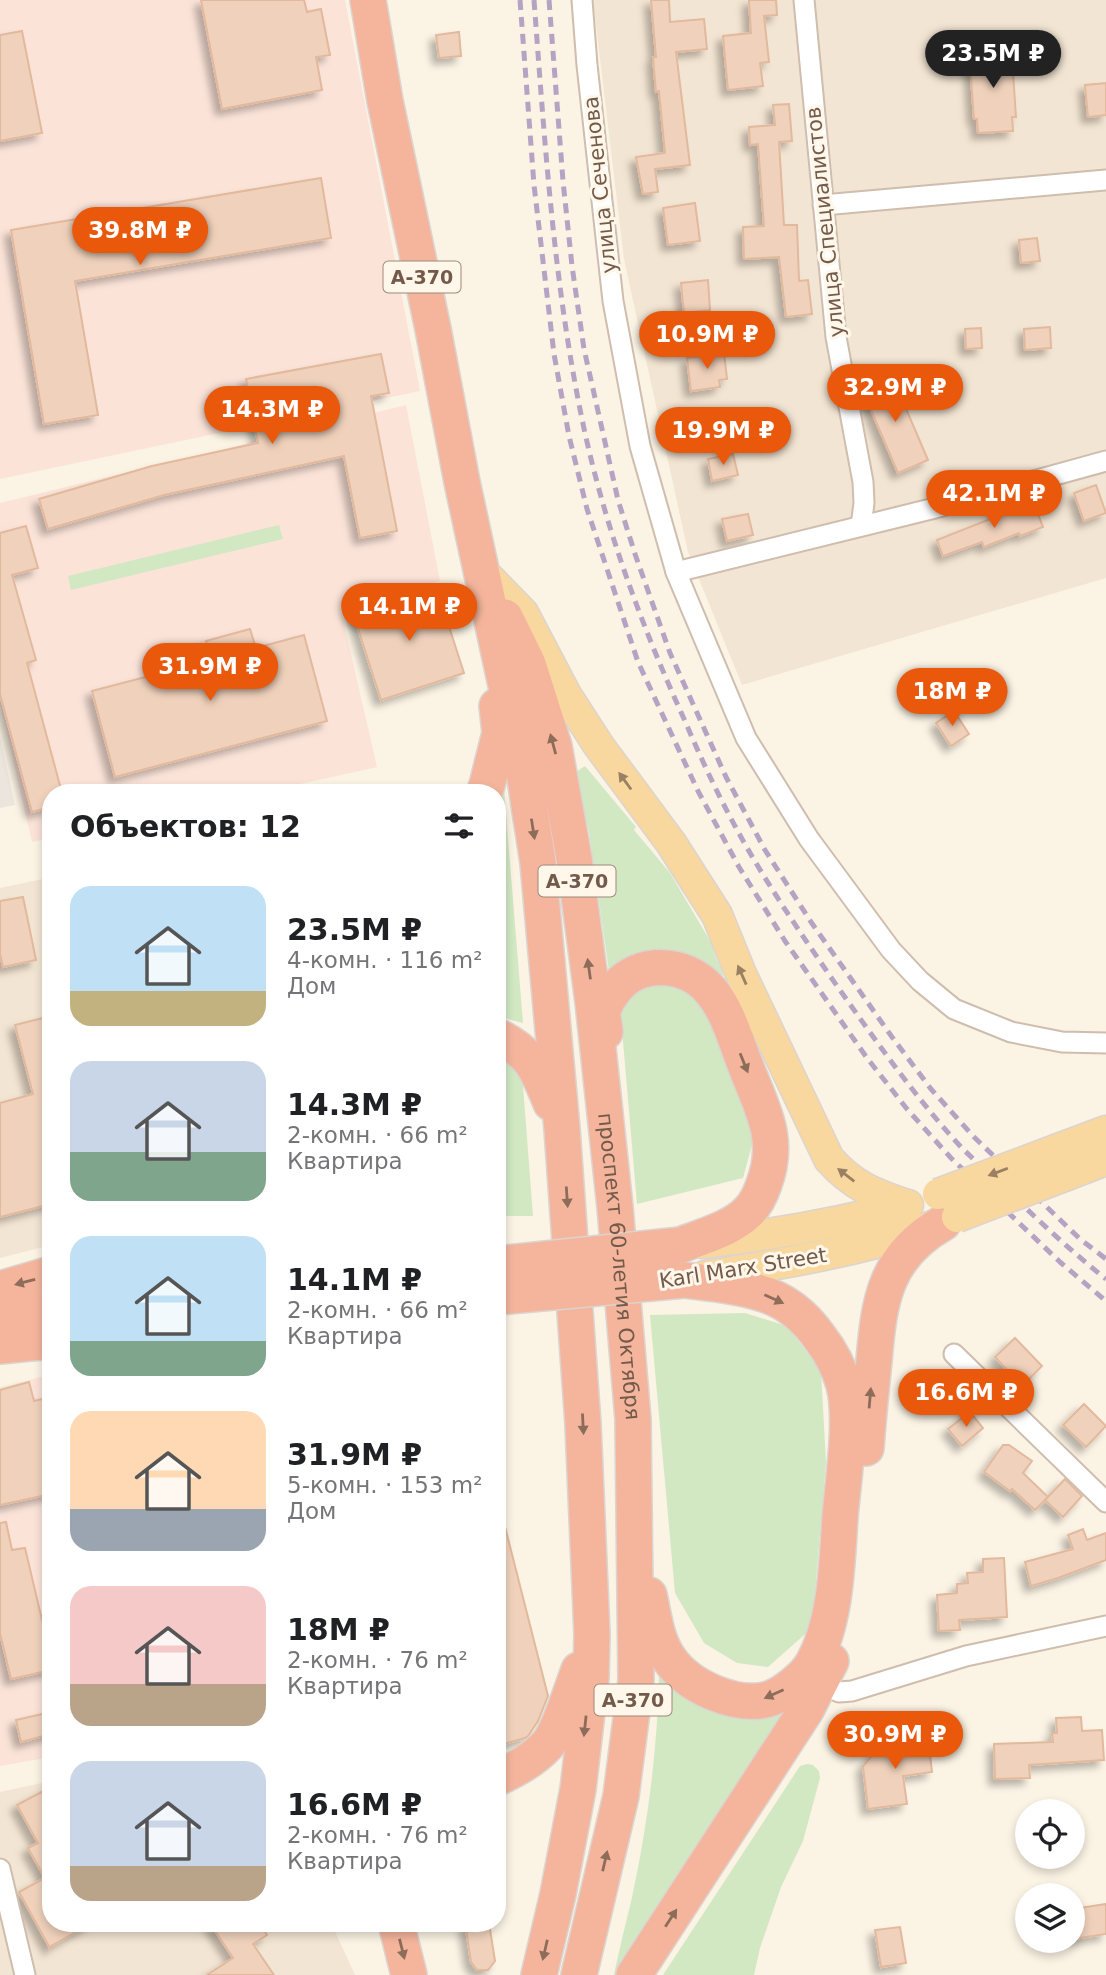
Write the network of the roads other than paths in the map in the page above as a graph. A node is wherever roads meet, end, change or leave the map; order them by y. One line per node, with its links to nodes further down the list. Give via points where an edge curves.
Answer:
1 (368, 0): 8 (highway, проспект 60-летия Октября / А-370)
2 (582, 0): 9 (street, улица Сеченова, via 613,301 640,446)
3 (804, 0): 5 (street, улица Специалистов)
4 (1106, 180): 5 (street)
5 (823, 205): 7 (street, улица Специалистов, via 836,337 863,482)
6 (1106, 461): 7 (street)
7 (861, 526): 9 (street)
8 (481, 570): 10 (highway, via 500,733); 13 (highway, проспект 60-летия Октября / А-370, one-way to 13, via 522,758 538,863); 17 (main road, one-way to 8, via 874,1194 842,1174 829,1159 717,915 566,695 523,613); 18 (highway, проспект 60-летия Октября / А-370, one-way to 8, via 592,989 554,746 528,664)
9 (676, 572): 12 (street, улица Сеченова, via 746,738 808,839 891,950 954,1009 1011,1032 1062,1042)
10 (487, 784)
11 (506, 1040): 13 (highway, via 535,1065)
12 (1106, 1043)
13 (562, 1129): 34 (highway, проспект 60-летия Октября / А-370, one-way to 34)
14 (1106, 1131): 16 (main road)
15 (1106, 1160): 16 (main road)
16 (1062, 1162): 19 (main road, bridge)
17 (907, 1205): 19 (main road); 20 (main road, via 769,1235)
18 (615, 1207): 20 (highway, one-way to 20, via 603,1011 622,981 637,971 670,967 690,974 710,989 724,1012 768,1124 772,1148 769,1172 748,1212 724,1228); 31 (highway, проспект 60-летия Октября / А-370)
19 (946, 1211): 23 (main road, Karl Marx Street, via 904,1236 773,1266); 35 (highway, one-way to 19, via 842,1632 854,1582 879,1309 890,1277 907,1250)
20 (681, 1245): 22 (highway, bridge)
21 (42, 1277): 25 (highway, one-way to 25)
22 (506, 1279)
23 (684, 1280): 24 (highway, Karl Marx Street, bridge); 31 (highway, one-way to 31, via 758,1292 788,1305 810,1322 831,1353 844,1386 847,1419 827,1628 813,1663 797,1683 769,1699 741,1700 691,1681 670,1660 658,1637 642,1558)
24 (506, 1281)
25 (0, 1289)
26 (42, 1313): 27 (highway)
27 (0, 1317)
28 (42, 1342): 29 (highway)
29 (0, 1346)
30 (954, 1354): 32 (street)
31 (634, 1419): 42 (highway, проспект 60-летия Октября / А-370, one-way to 31, via 621,1796 636,1680)
32 (1106, 1502)
33 (1106, 1626): 35 (street, via 966,1656 852,1691 839,1692)
34 (592, 1634): 36 (highway, via 549,1743); 41 (highway, проспект 60-летия Октября / А-370, one-way to 41, via 578,1789)
35 (820, 1684): 43 (highway, one-way to 35)
36 (506, 1773)
37 (0, 1869): 39 (street)
38 (398, 1932): 40 (highway, one-way to 40)
39 (24, 1975)
40 (409, 1975)
41 (539, 1975)
42 (579, 1975)
43 (634, 1975)

